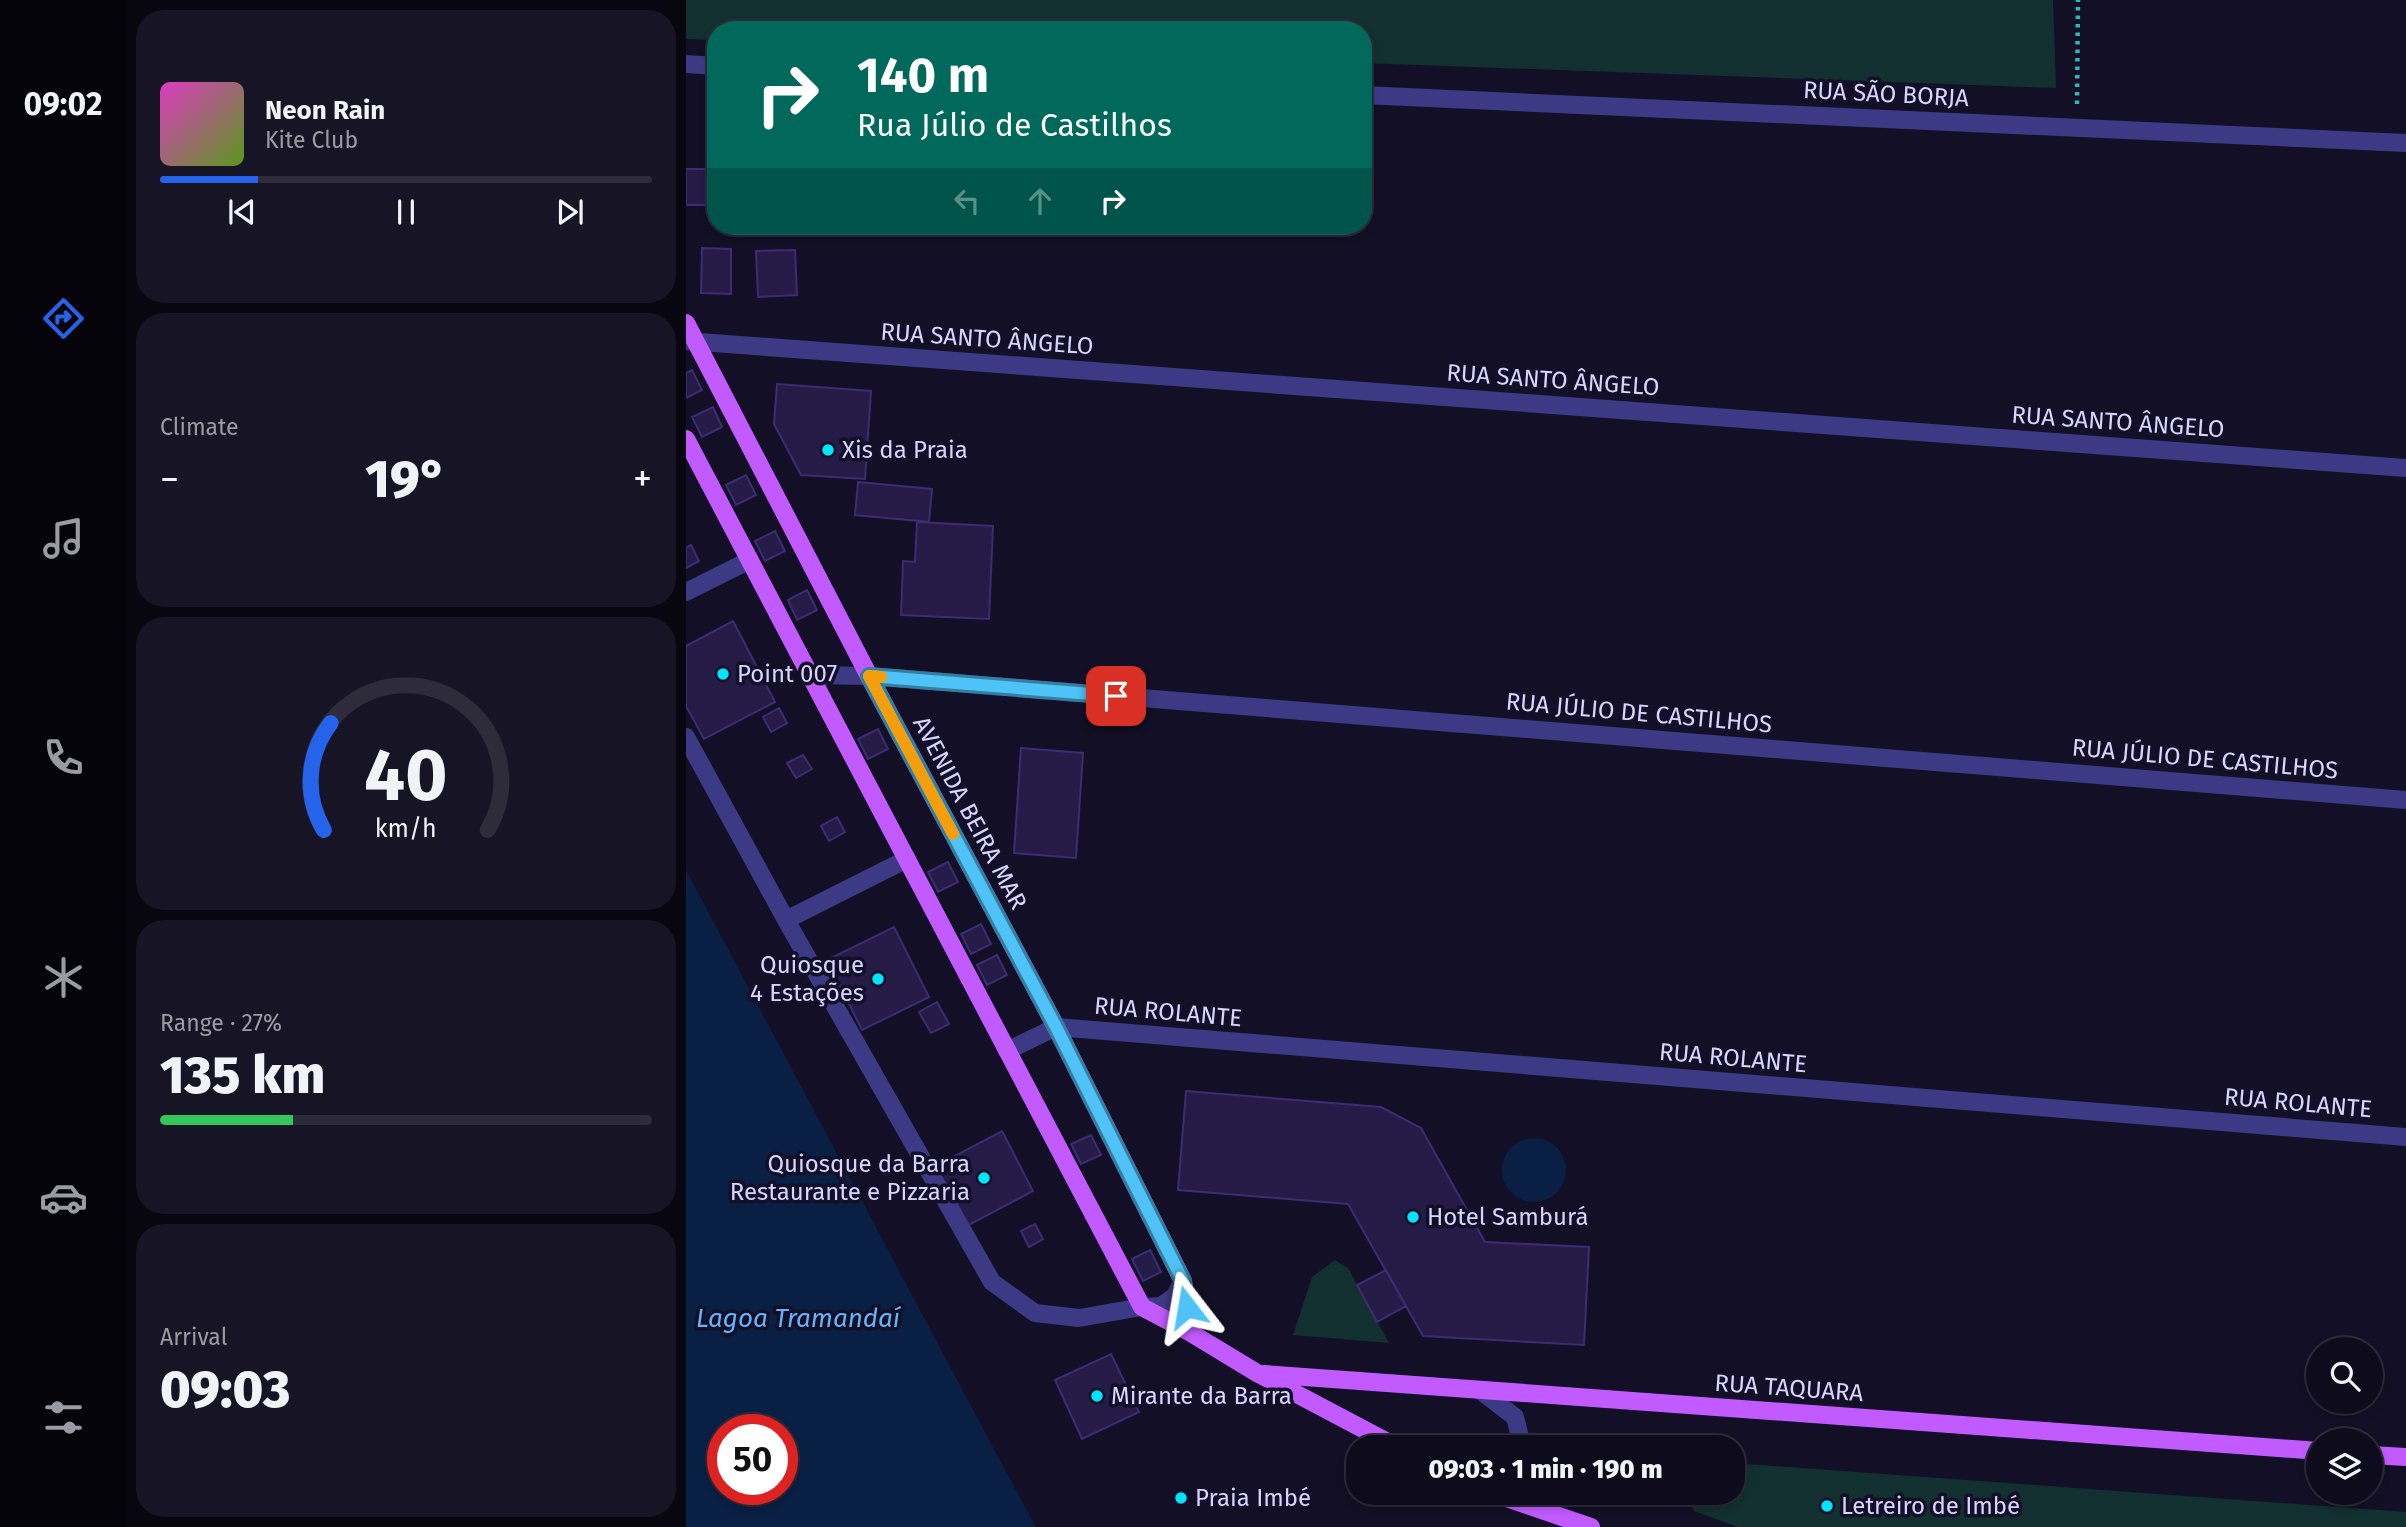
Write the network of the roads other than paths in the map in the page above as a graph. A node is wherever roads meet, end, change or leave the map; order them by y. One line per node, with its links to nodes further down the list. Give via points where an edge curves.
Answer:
1 (686, 64): 2 (street)
2 (707, 65)
3 (1372, 95): 4 (street, RUA SÃO BORJA)
4 (2406, 142)
5 (686, 323): 6 (main road, AVENIDA BEIRA MAR)
6 (691, 341): 8 (street, RUA SANTO ÂNGELO); 12 (main road, AVENIDA BEIRA MAR)
7 (686, 439): 9 (main road)
8 (2406, 468)
9 (750, 560): 10 (street); 11 (main road)
10 (686, 592)
11 (811, 675): 12 (street, RUA JÚLIO DE CASTILHOS); 15 (main road)
12 (869, 676): 14 (street, RUA JÚLIO DE CASTILHOS); 17 (main road, AVENIDA BEIRA MAR)
13 (686, 737): 16 (street)
14 (2406, 800)
15 (907, 859): 16 (street); 18 (main road)
16 (786, 920): 21 (street, via 992,1282 1035,1313 1079,1318)
17 (1056, 1027): 18 (street); 19 (street, RUA ROLANTE); 20 (main road, AVENIDA BEIRA MAR)
18 (1007, 1051): 21 (main road)
19 (2406, 1136)
20 (1183, 1281): 21 (street, via 1175,1296 1161,1306); 22 (main road, AVENIDA BEIRA MAR)
21 (1142, 1307): 22 (main road)
22 (1191, 1333): 23 (main road)
23 (1257, 1373): 24 (main road, RUA TAQUARA); 25 (main road)
24 (1480, 1390): 26 (street, via 1515,1417); 27 (main road, RUA TAQUARA)
25 (1374, 1435)
26 (1520, 1435)
27 (2306, 1450)
28 (2383, 1456): 29 (main road)
29 (2406, 1457)
30 (1527, 1505): 31 (main road)
31 (1591, 1527)

